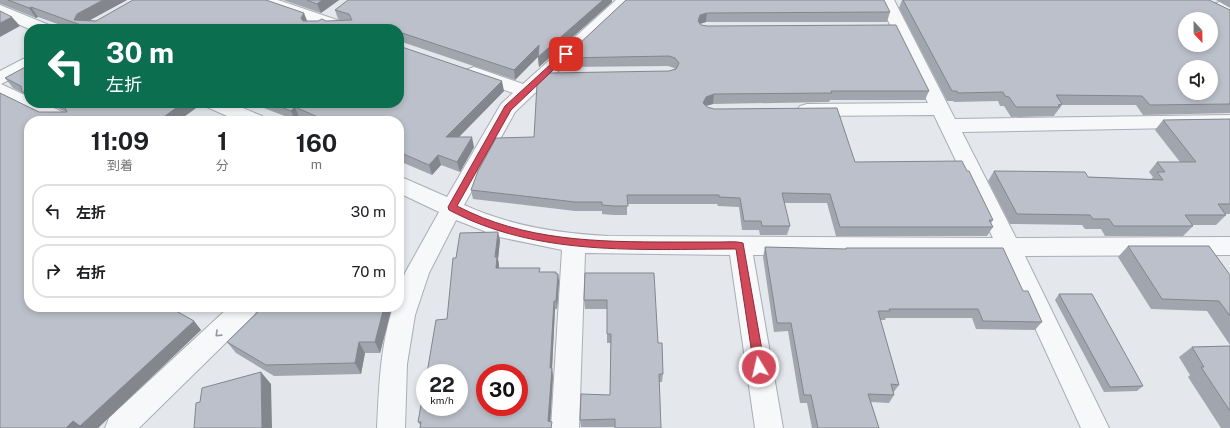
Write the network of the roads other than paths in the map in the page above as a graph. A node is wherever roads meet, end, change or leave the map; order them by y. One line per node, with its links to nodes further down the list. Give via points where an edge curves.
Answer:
1 (262, 0): 9 (street)
2 (625, 0): 13 (street)
3 (892, 1): 24 (street, via 891,28)
4 (1215, 4): 7 (street)
5 (340, 8): 10 (street)
6 (0, 10): 8 (street)
7 (1230, 16)
8 (32, 24)
9 (315, 24)
10 (318, 24)
11 (24, 66): 15 (street)
12 (459, 68): 17 (street)
13 (543, 75): 14 (street); 17 (street)
14 (566, 75)
15 (0, 79)
16 (0, 90): 18 (street)
17 (526, 90): 27 (street, via 508,108)
18 (24, 102)
19 (37, 108): 22 (street)
20 (225, 108): 23 (street)
21 (791, 110): 24 (street)
22 (54, 116)
23 (244, 116)
24 (944, 117): 25 (street); 31 (street)
25 (1230, 121)
26 (404, 186): 27 (street)
27 (452, 207): 28 (street, via 499,228); 34 (street, via 417,273 403,315 394,364)
28 (574, 243): 29 (street); 35 (street)
29 (740, 246): 31 (street); 36 (street)
30 (1230, 246): 31 (street)
31 (1009, 247): 37 (street)
32 (241, 312): 33 (street, one-way to 33)
33 (119, 428)
34 (391, 428)
35 (565, 428)
36 (769, 428)
37 (1095, 428)

